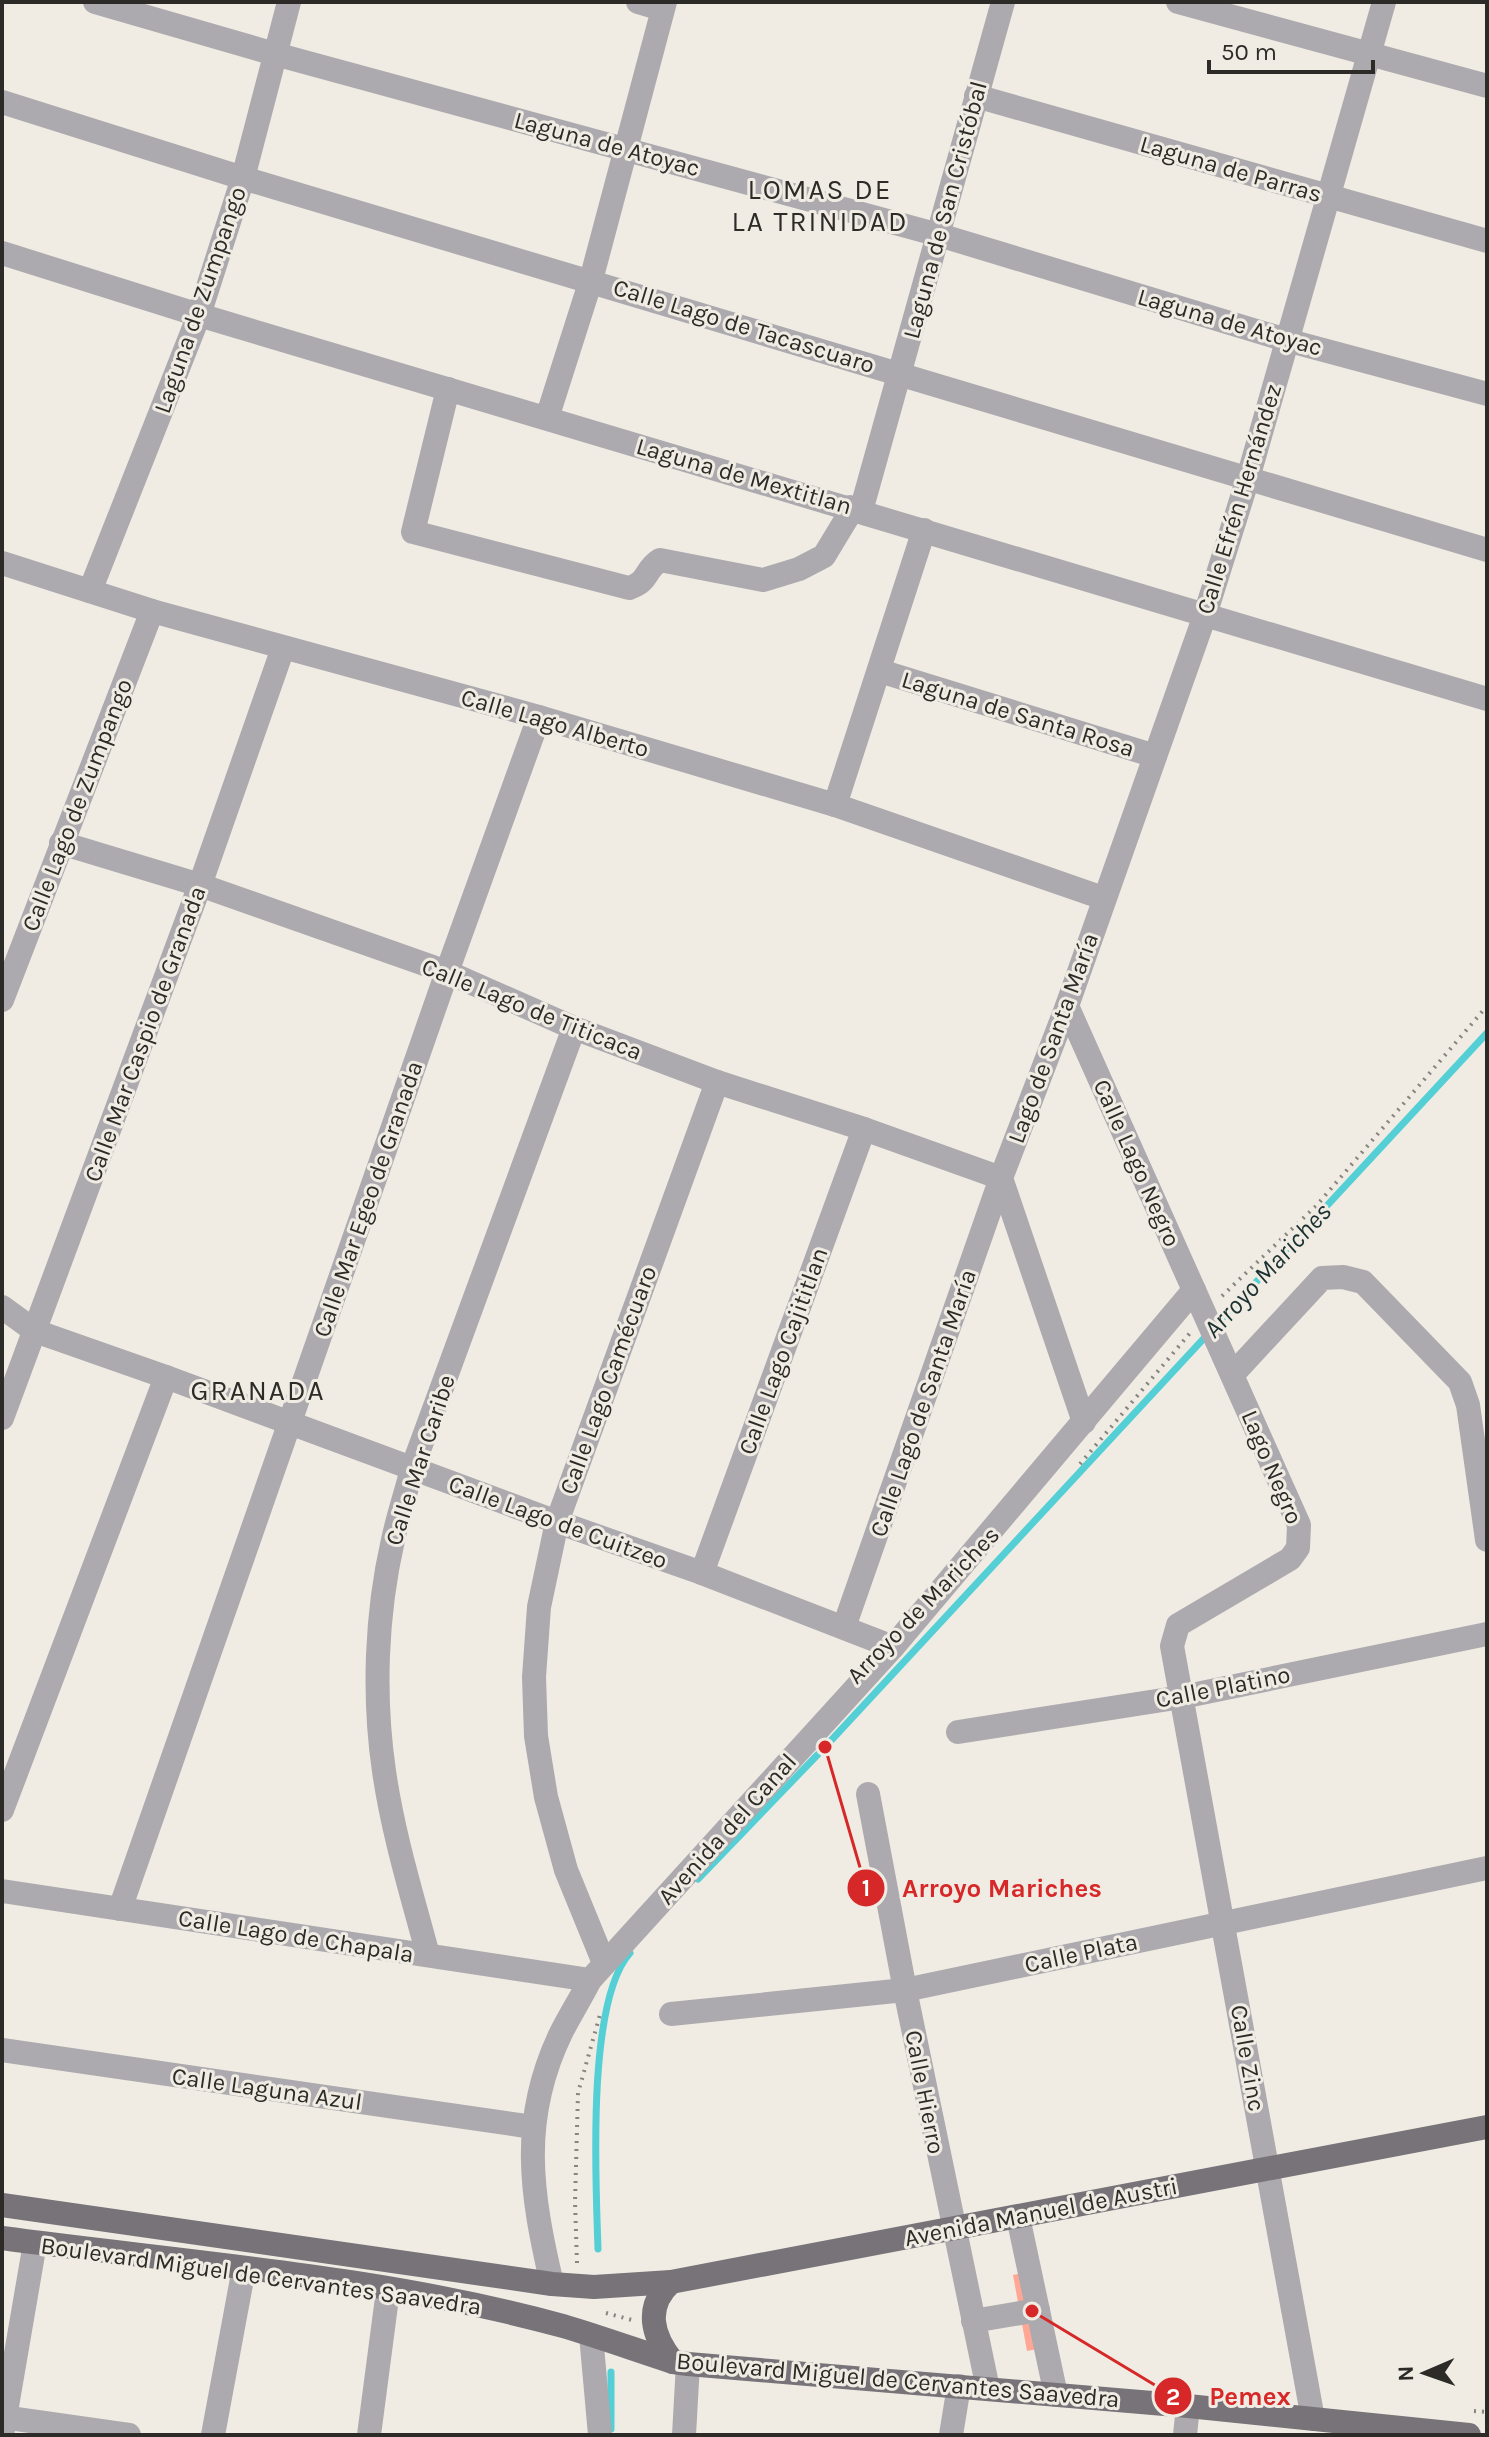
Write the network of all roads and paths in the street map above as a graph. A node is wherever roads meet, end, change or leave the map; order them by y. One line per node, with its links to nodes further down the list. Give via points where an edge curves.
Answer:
1 (95, 2): 9 (street, Laguna de Atoyac)
2 (289, 2): 9 (street, Laguna de Zumpango)
3 (638, 2): 7 (street)
4 (1003, 2): 11 (street, Laguna de San Cristóbal)
5 (1178, 2): 8 (street)
6 (1384, 2): 8 (street, Calle Efrén Hernández)
7 (664, 5): 13 (street)
8 (1367, 53): 10 (street); 15 (street, Calle Efrén Hernández)
9 (275, 54): 13 (street, Laguna de Atoyac); 14 (street, Laguna de Zumpango)
10 (1487, 86)
11 (976, 96): 15 (street, Laguna de Parras); 16 (street, Laguna de San Cristóbal)
12 (2, 102): 14 (street, Calle Lago de Tacascuaro)
13 (627, 149): 16 (street, Laguna de Atoyac); 19 (street)
14 (243, 178): 19 (street, Calle Lago de Tacascuaro); 20 (street, Laguna de Zumpango)
15 (1328, 198): 17 (street, Laguna de Parras); 21 (street, Calle Efrén Hernández)
16 (939, 235): 21 (street, Laguna de Atoyac); 22 (street, Laguna de San Cristóbal)
17 (1487, 241)
18 (2, 253): 20 (street, Laguna de Mextitlan)
19 (591, 280): 22 (street, Calle Lago de Tacascuaro); 25 (street)
20 (199, 315): 23 (street, Laguna de Mextitlan); 31 (street, Laguna de Zumpango)
21 (1286, 340): 24 (street, Laguna de Atoyac); 26 (street, Calle Efrén Hernández)
22 (900, 372): 26 (street, Calle Lago de Tacascuaro); 27 (street, Laguna de San Cristóbal)
23 (448, 389): 25 (street, Laguna de Mextitlan); 27 (street, Laguna de San Cristóbal, via 413,532 629,588 641,583 660,560 763,580 799,569 824,556)
24 (1487, 394)
25 (547, 418): 27 (street, Laguna de Mextitlan)
26 (1248, 478): 29 (street, Calle Lago de Tacascuaro); 33 (street, Calle Efrén Hernández)
27 (856, 509): 28 (street, Laguna de Mextitlan)
28 (924, 530): 33 (street, Laguna de Mextitlan); 35 (street)
29 (1487, 550)
30 (2, 563): 31 (street, Calle Lago Alberto)
31 (90, 591): 32 (street, Calle Lago Alberto)
32 (152, 611): 34 (street, Calle Lago Alberto); 40 (street, Calle Lago de Zumpango)
33 (1205, 615): 36 (street, Laguna de Mextitlan); 38 (street, Calle Efrén Hernández)
34 (283, 648): 37 (street, Calle Lago Alberto); 41 (street, Calle Mar Caspio de Granada)
35 (880, 671): 38 (street, Laguna de Santa Rosa); 39 (street)
36 (1487, 699)
37 (539, 717): 39 (street, Calle Lago Alberto); 43 (street, Calle Mar Egeo de Granada)
38 (1155, 756): 42 (street, Calle Efrén Hernández)
39 (835, 805): 42 (street, Calle Lago Alberto)
40 (61, 843): 41 (street, Calle Lago de Titicaca); 44 (street, Calle Lago de Zumpango)
41 (200, 885): 43 (street, Calle Lago de Titicaca); 54 (street, Calle Mar Caspio de Granada)
42 (1103, 898): 45 (street, Lago de Santa María)
43 (447, 972): 47 (street, Calle Lago de Titicaca); 59 (street, Calle Mar Egeo de Granada)
44 (2, 1000)
45 (1067, 1006): 50 (street, Lago de Santa María); 51 (street, Calle Lago Negro)
46 (1487, 1006): 53 (path, via 1317,1205)
47 (574, 1028): 48 (street, Calle Lago de Titicaca); 61 (street, Calle Mar Caribe)
48 (717, 1082): 49 (street, Calle Lago de Titicaca); 62 (street, Calle Lago Camécuaro)
49 (864, 1129): 50 (street, Calle Lago de Titicaca); 64 (street, Calle Lago Cajititlan)
50 (1001, 1178): 58 (street); 65 (street, Calle Lago de Santa María)
51 (1194, 1290): 53 (street, Calle Lago Negro); 58 (street, Avenida del Canal)
52 (2, 1307): 54 (street, Calle Lago de Cuitzeo)
53 (1207, 1316): 55 (street, Lago Negro); 60 (path)
54 (35, 1331): 56 (street, Calle Lago de Cuitzeo); 57 (street, Calle Mar Caspio de Granada)
55 (1233, 1374): 63 (street, via 1322,1278 1363,1282 1460,1382 1468,1405); 68 (street, Lago Negro, via 1301,1536 1290,1559 1178,1625 1172,1646)
56 (166, 1377): 59 (street, Calle Lago de Cuitzeo); 71 (street)
57 (2, 1418)
58 (1084, 1422): 67 (street, Avenida del Canal)
59 (290, 1423): 61 (street, Calle Lago de Cuitzeo); 74 (street, Calle Mar Egeo de Granada)
60 (1077, 1467)
61 (412, 1469): 62 (street, Calle Lago de Cuitzeo); 76 (street, Calle Mar Caribe, via 383,1593 378,1676 384,1769 399,1850)
62 (557, 1522): 64 (street, Calle Lago de Cuitzeo); 77 (street, Calle Lago Camécuaro, via 539,1607 536,1736 546,1797)
63 (1487, 1540)
64 (702, 1573): 65 (street, Calle Lago de Cuitzeo)
65 (844, 1627): 67 (street, Calle Lago de Cuitzeo)
66 (1487, 1634): 68 (street, Calle Platino)
67 (893, 1647): 77 (street, Avenida del Canal)
68 (1182, 1697): 69 (street, Calle Platino); 75 (street, Calle Zinc)
69 (958, 1732)
70 (868, 1794): 78 (street, Calle Hierro)
71 (2, 1810)
72 (1487, 1868): 75 (street, Calle Plata)
73 (2, 1891): 74 (street, Calle Lago de Chapala)
74 (120, 1909): 76 (street, Calle Lago de Chapala)
75 (1223, 1923): 78 (street, Calle Plata); 84 (street, Calle Zinc)
76 (428, 1955): 77 (street, Calle Lago de Chapala)
77 (597, 1971): 82 (street, Avenida del Canal, via 560,2036)
78 (905, 1990): 80 (street, Calle Plata); 87 (street, Calle Hierro)
79 (604, 2001): 93 (path, via 578,2093 575,2202)
80 (671, 2014)
81 (2, 2050): 82 (street, Calle Laguna Azul)
82 (533, 2127): 92 (street, Avenida del Canal, via 532,2186)
83 (1487, 2127): 84 (main road, Avenida Manuel de Austri)
84 (1267, 2169): 86 (main road, Avenida Manuel de Austri); 104 (street, Calle Zinc)
85 (2, 2205): 92 (main road, Boulevard Miguel de Cervantes Saavedra)
86 (1018, 2217): 87 (main road, Avenida Manuel de Austri); 95 (street)
87 (953, 2229): 91 (main road, Avenida Manuel de Austri); 96 (street, Calle Hierro)
88 (2, 2238): 89 (main road, Boulevard Miguel de Cervantes Saavedra)
89 (35, 2243): 90 (main road, Boulevard Miguel de Cervantes Saavedra); 105 (street)
90 (244, 2268): 94 (main road, Boulevard Miguel de Cervantes Saavedra); 108 (street)
91 (671, 2282): 93 (main road, Avenida Manuel de Austri); 99 (main road, via 658,2297 653,2327 662,2349)
92 (552, 2284): 93 (main road, Boulevard Miguel de Cervantes Saavedra); 97 (main road)
93 (586, 2287)
94 (388, 2290): 97 (main road, Boulevard Miguel de Cervantes Saavedra); 109 (street)
95 (1038, 2310): 96 (street); 102 (street)
96 (973, 2321): 101 (street, Calle Hierro)
97 (563, 2326): 98 (main road, Boulevard Miguel de Cervantes Saavedra)
98 (591, 2335): 99 (main road, Boulevard Miguel de Cervantes Saavedra); 110 (street)
99 (680, 2363): 100 (main road, Boulevard Miguel de Cervantes Saavedra); 111 (street)
100 (959, 2386): 101 (main road, Boulevard Miguel de Cervantes Saavedra); 112 (street)
101 (988, 2389): 102 (main road, Boulevard Miguel de Cervantes Saavedra)
102 (1056, 2395): 103 (main road, Boulevard Miguel de Cervantes Saavedra)
103 (1188, 2406): 104 (main road, Boulevard Miguel de Cervantes Saavedra); 113 (street)
104 (1313, 2419): 106 (main road, Boulevard Miguel de Cervantes Saavedra)
105 (3, 2423): 107 (street)
106 (1434, 2434): 114 (main road, Boulevard Miguel de Cervantes Saavedra)
107 (129, 2435)
108 (213, 2435)
109 (369, 2435)
110 (600, 2435)
111 (684, 2435)
112 (951, 2435)
113 (1185, 2435)
114 (1469, 2435)

